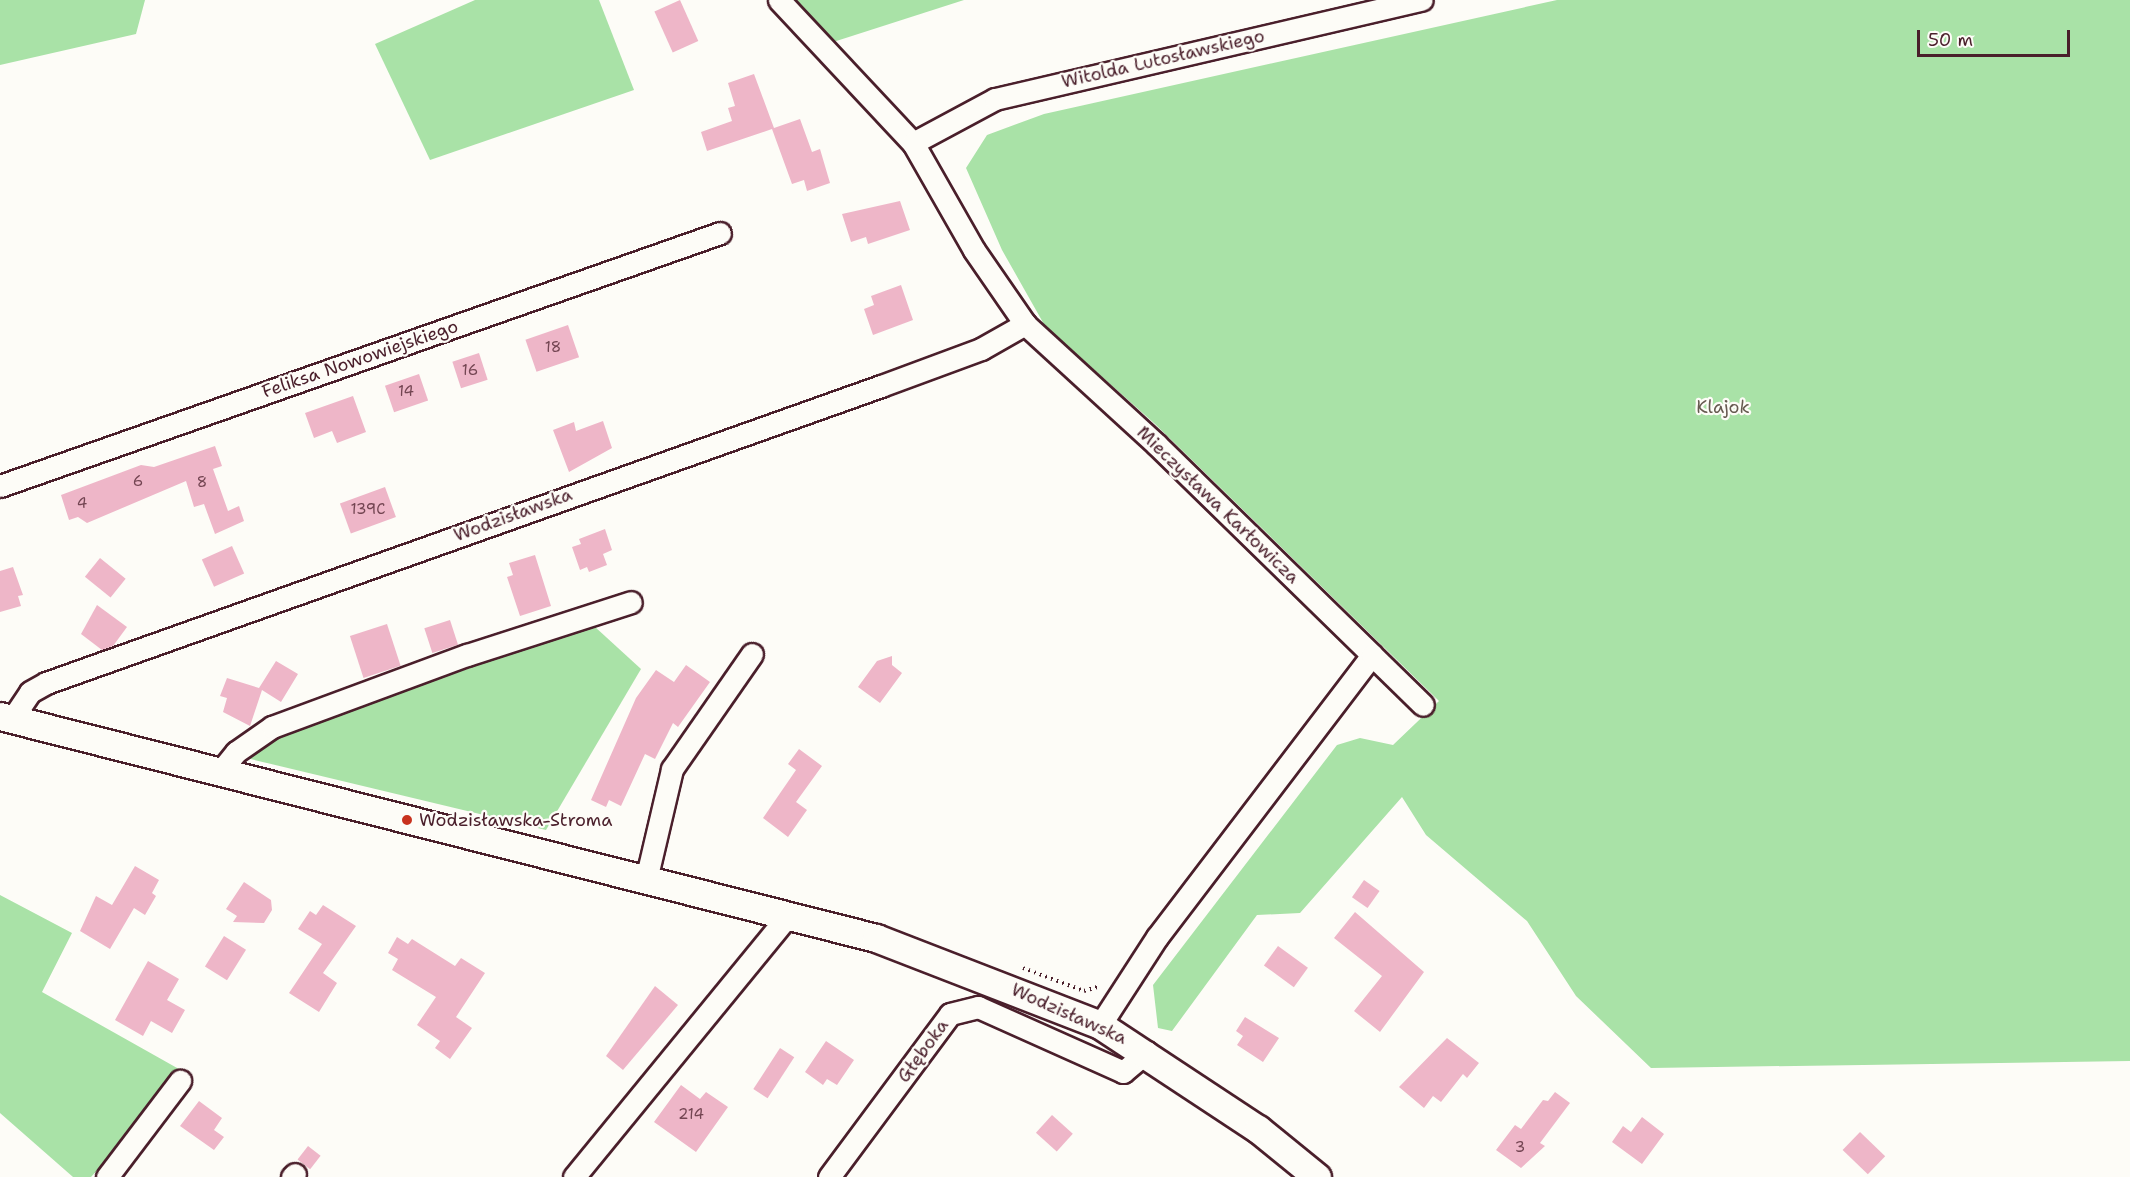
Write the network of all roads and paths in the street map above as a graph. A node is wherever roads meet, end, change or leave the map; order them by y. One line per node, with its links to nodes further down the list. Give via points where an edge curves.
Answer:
1 (779, 0): 3 (street, Mieczysława Karłowicza)
2 (1422, 0): 3 (street, Witolda Lutosławskiego, via 995,99)
3 (913, 143): 5 (street, Mieczysława Karłowicza, via 974,250)
4 (720, 233): 6 (street, Feliksa Nowowiejskiego)
5 (1025, 324): 9 (street, Mieczysława Karłowicza, via 1156,444); 11 (street, Wodzisławska, via 981,349 893,382 46,683 30,692)
6 (0, 486)
7 (631, 602): 12 (street, via 468,655 272,728 236,752)
8 (752, 654): 13 (street, via 672,769)
9 (1372, 655): 10 (street, Mieczysława Karłowicza); 15 (street, via 1157,937)
10 (1424, 705)
11 (6, 718): 12 (main road, Wodzisławska)
12 (219, 773): 13 (main road, Wodzisławska)
13 (646, 880): 14 (main road, Wodzisławska)
14 (788, 916): 15 (main road, Wodzisławska, via 876,938); 19 (street)
15 (1100, 1025): 16 (main road, Wodzisławska)
16 (1147, 1052): 20 (street, Głęboka, via 1123,1072 978,1007 950,1014); 21 (main road, Wodzisławska)
17 (180, 1082): 18 (street)
18 (107, 1177)
19 (574, 1177)
20 (829, 1177)
21 (1317, 1177)

